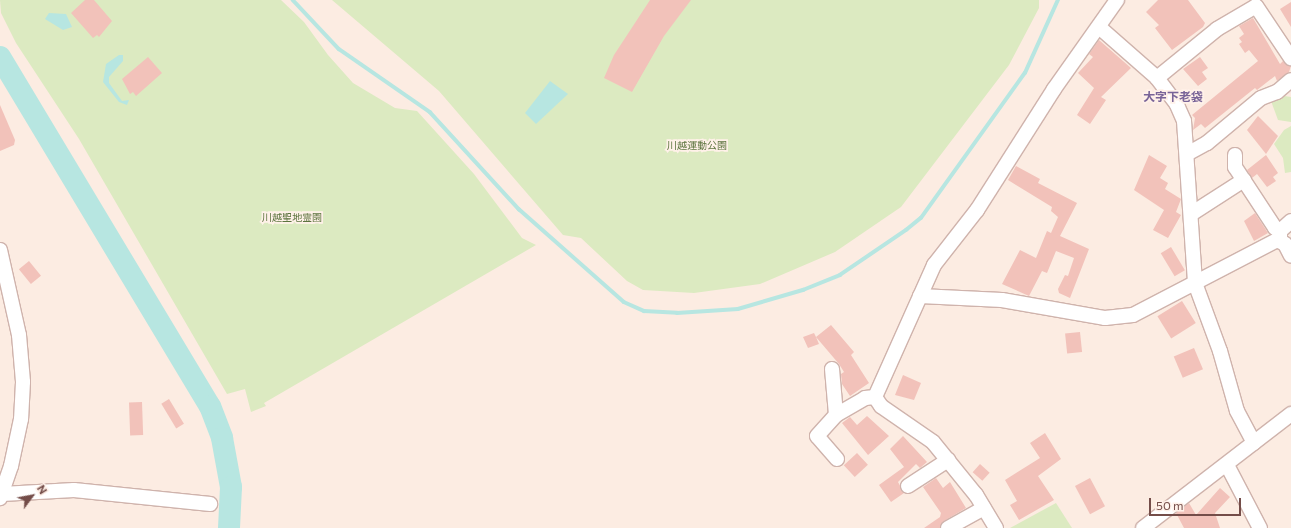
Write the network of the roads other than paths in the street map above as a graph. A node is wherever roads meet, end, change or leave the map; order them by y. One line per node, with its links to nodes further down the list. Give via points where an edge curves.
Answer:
1 (1117, 0): 2 (street)
2 (1099, 27): 4 (street); 15 (street, via 1054,89 977,210 934,266)
3 (1291, 58): 4 (street, via 1256,6 1217,29)
4 (1157, 78): 6 (street, via 1177,105 1184,121)
5 (1291, 80): 6 (street, via 1277,92 1261,98 1208,143)
6 (1187, 154): 9 (street)
7 (1235, 155): 8 (street, via 1233,162)
8 (1244, 180): 9 (street); 11 (street)
9 (1191, 214): 14 (street)
10 (1291, 221): 11 (street)
11 (1280, 236): 13 (street); 14 (street, via 1277,240)
12 (0, 250): 25 (street, via 19,335 24,382 21,419)
13 (1291, 256)
14 (1195, 283): 15 (street, via 1133,315 1105,318 1002,300); 20 (street, via 1220,351 1237,411)
15 (920, 296): 17 (street)
16 (832, 369): 19 (street)
17 (875, 397): 19 (street, via 865,398); 22 (street, via 881,406 933,442)
18 (1291, 414): 20 (street)
19 (836, 415): 21 (street, via 817,436)
20 (1254, 443): 23 (street)
21 (836, 459)
22 (948, 460): 24 (street); 27 (street)
23 (1227, 466): 30 (street); 31 (street)
24 (908, 486)
25 (1, 496): 26 (street, via 74,490)
26 (210, 504)
27 (984, 508): 28 (street); 29 (street)
28 (948, 528)
29 (996, 528)
30 (1143, 528)
31 (1260, 528)

